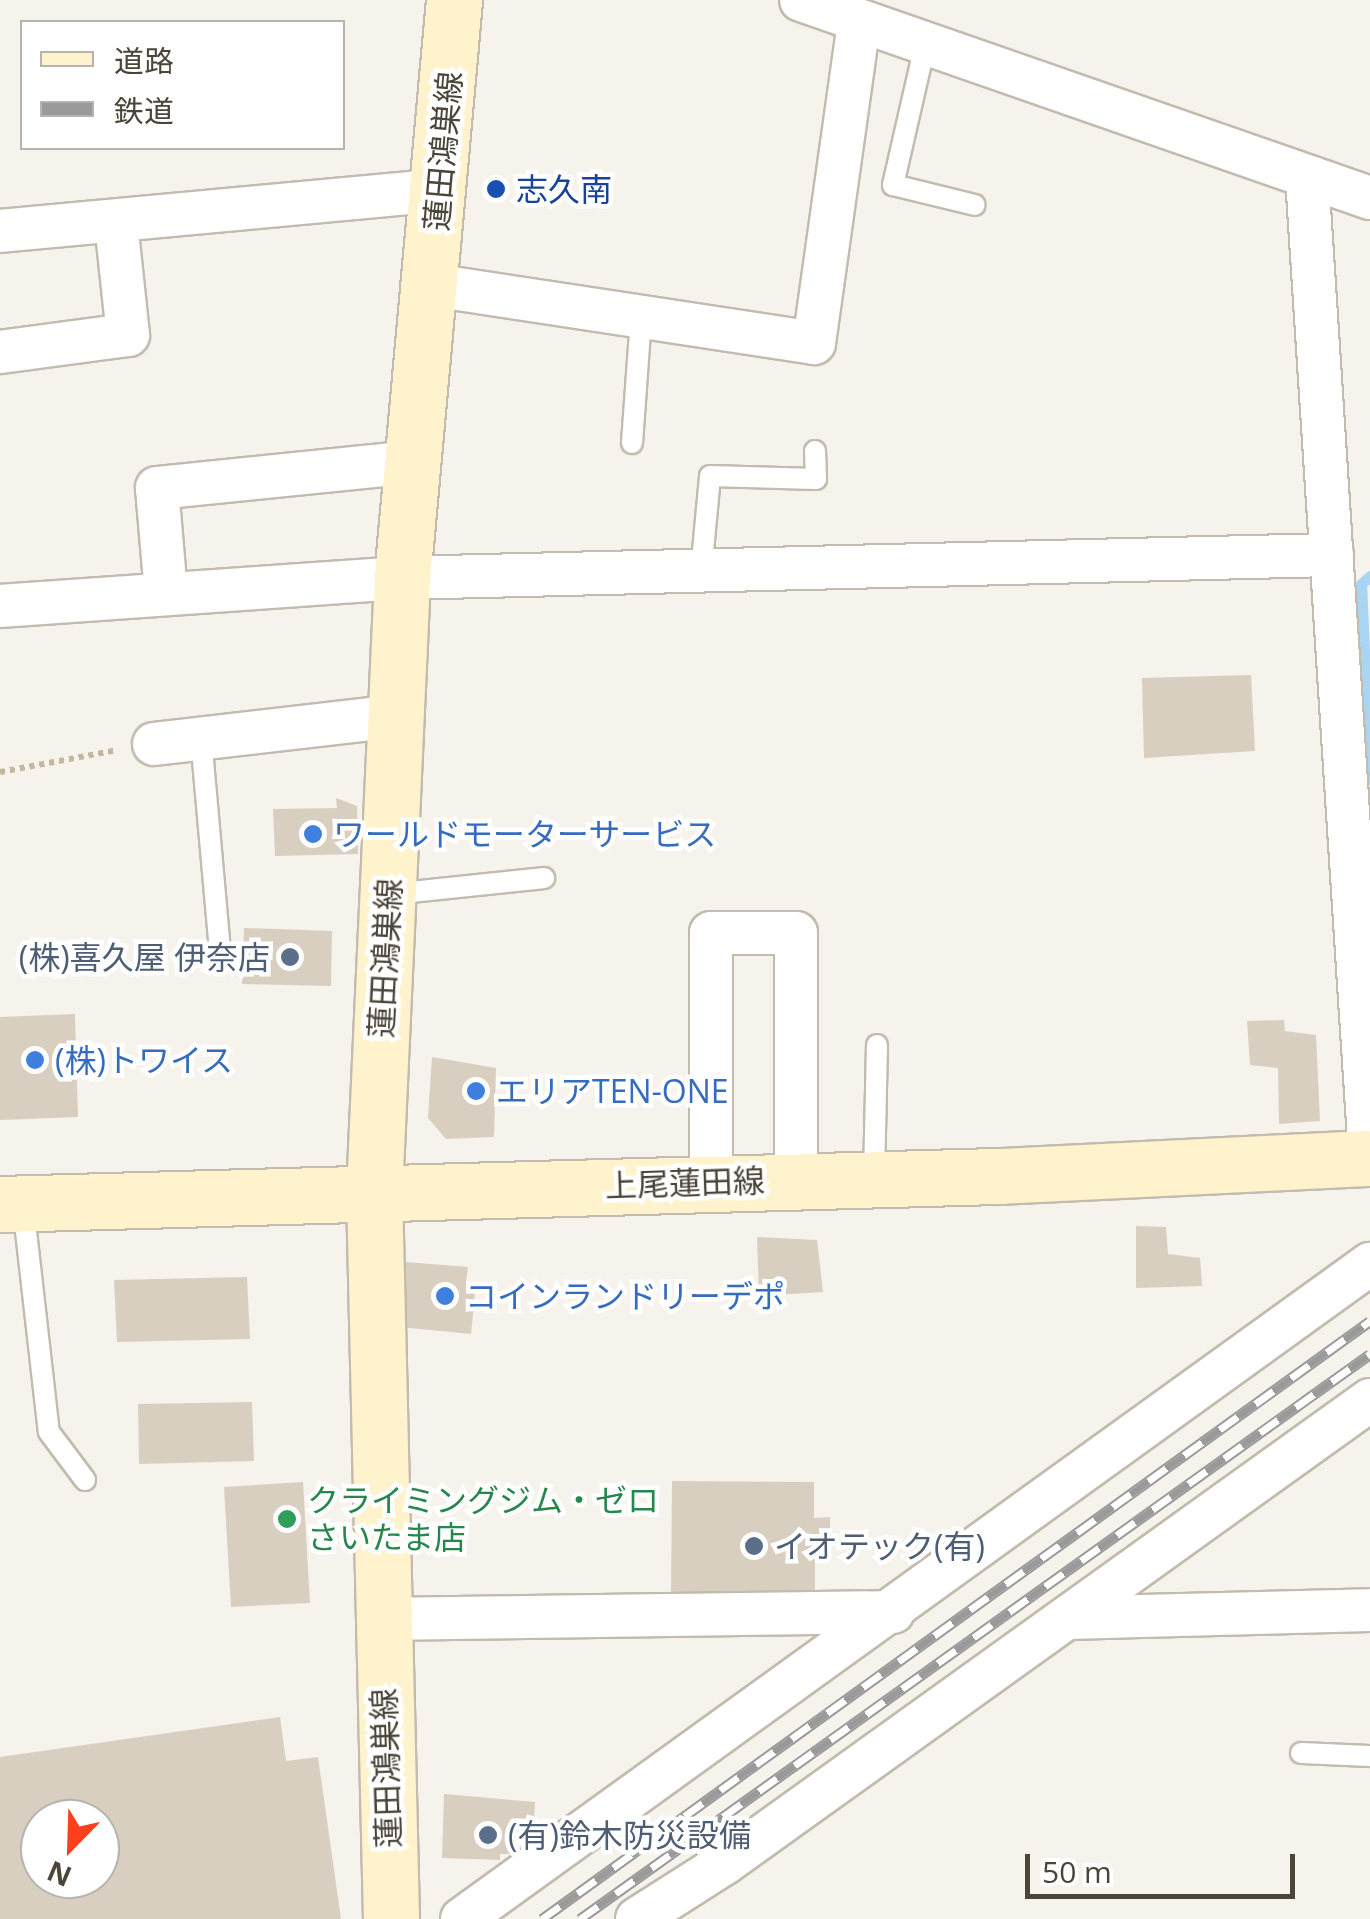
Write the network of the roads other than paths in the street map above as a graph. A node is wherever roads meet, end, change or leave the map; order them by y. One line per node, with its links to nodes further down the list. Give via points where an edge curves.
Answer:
1 (454, 0): 6 (main road, 蓮田鴻巣線)
2 (801, 0): 3 (street)
3 (859, 21): 4 (street); 12 (street, via 814,343)
4 (926, 41): 5 (street); 8 (lane, via 893,184)
5 (1307, 177): 7 (street); 17 (street)
6 (441, 190): 9 (street); 11 (main road, 蓮田鴻巣線)
7 (1370, 198)
8 (975, 205)
9 (116, 222): 10 (street); 13 (street, via 128,335)
10 (0, 230)
11 (431, 285): 12 (street); 16 (main road, 蓮田鴻巣線)
12 (641, 316): 14 (lane)
13 (0, 352)
14 (632, 443)
15 (815, 451): 18 (lane, via 816,478 710,476)
16 (412, 462): 19 (main road, 蓮田鴻巣線); 20 (street, via 157,488)
17 (1332, 555): 18 (street); 29 (street)
18 (702, 572): 19 (street)
19 (402, 578): 20 (street); 22 (main road, 蓮田鴻巣線)
20 (166, 593): 21 (street)
21 (0, 606)
22 (396, 716): 23 (street); 26 (main road, 蓮田鴻巣線)
23 (201, 738): 24 (street); 27 (lane)
24 (154, 744)
25 (544, 878): 26 (lane)
26 (388, 894): 33 (main road, 蓮田鴻巣線)
27 (219, 941)
28 (877, 1045): 30 (lane)
29 (1370, 1157): 30 (main road, 上尾蓮田線)
30 (874, 1178): 31 (main road, 上尾蓮田線)
31 (796, 1180): 32 (main road, 上尾蓮田線); 32 (street, via 796,933 712,933)
32 (712, 1182): 33 (main road, 上尾蓮田線)
33 (374, 1192): 34 (main road, 上尾蓮田線); 41 (main road, 蓮田鴻巣線)
34 (11, 1204): 37 (lane, via 49,1432)
35 (1370, 1264): 39 (street)
36 (1370, 1400): 40 (street)
37 (85, 1480)
38 (1370, 1610): 40 (street)
39 (893, 1612): 41 (street); 45 (street)
40 (1069, 1618): 46 (street)
41 (382, 1619): 44 (main road, 蓮田鴻巣線)
42 (1301, 1752): 43 (lane)
43 (1370, 1756)
44 (390, 1919)
45 (462, 1919)
46 (637, 1919)

